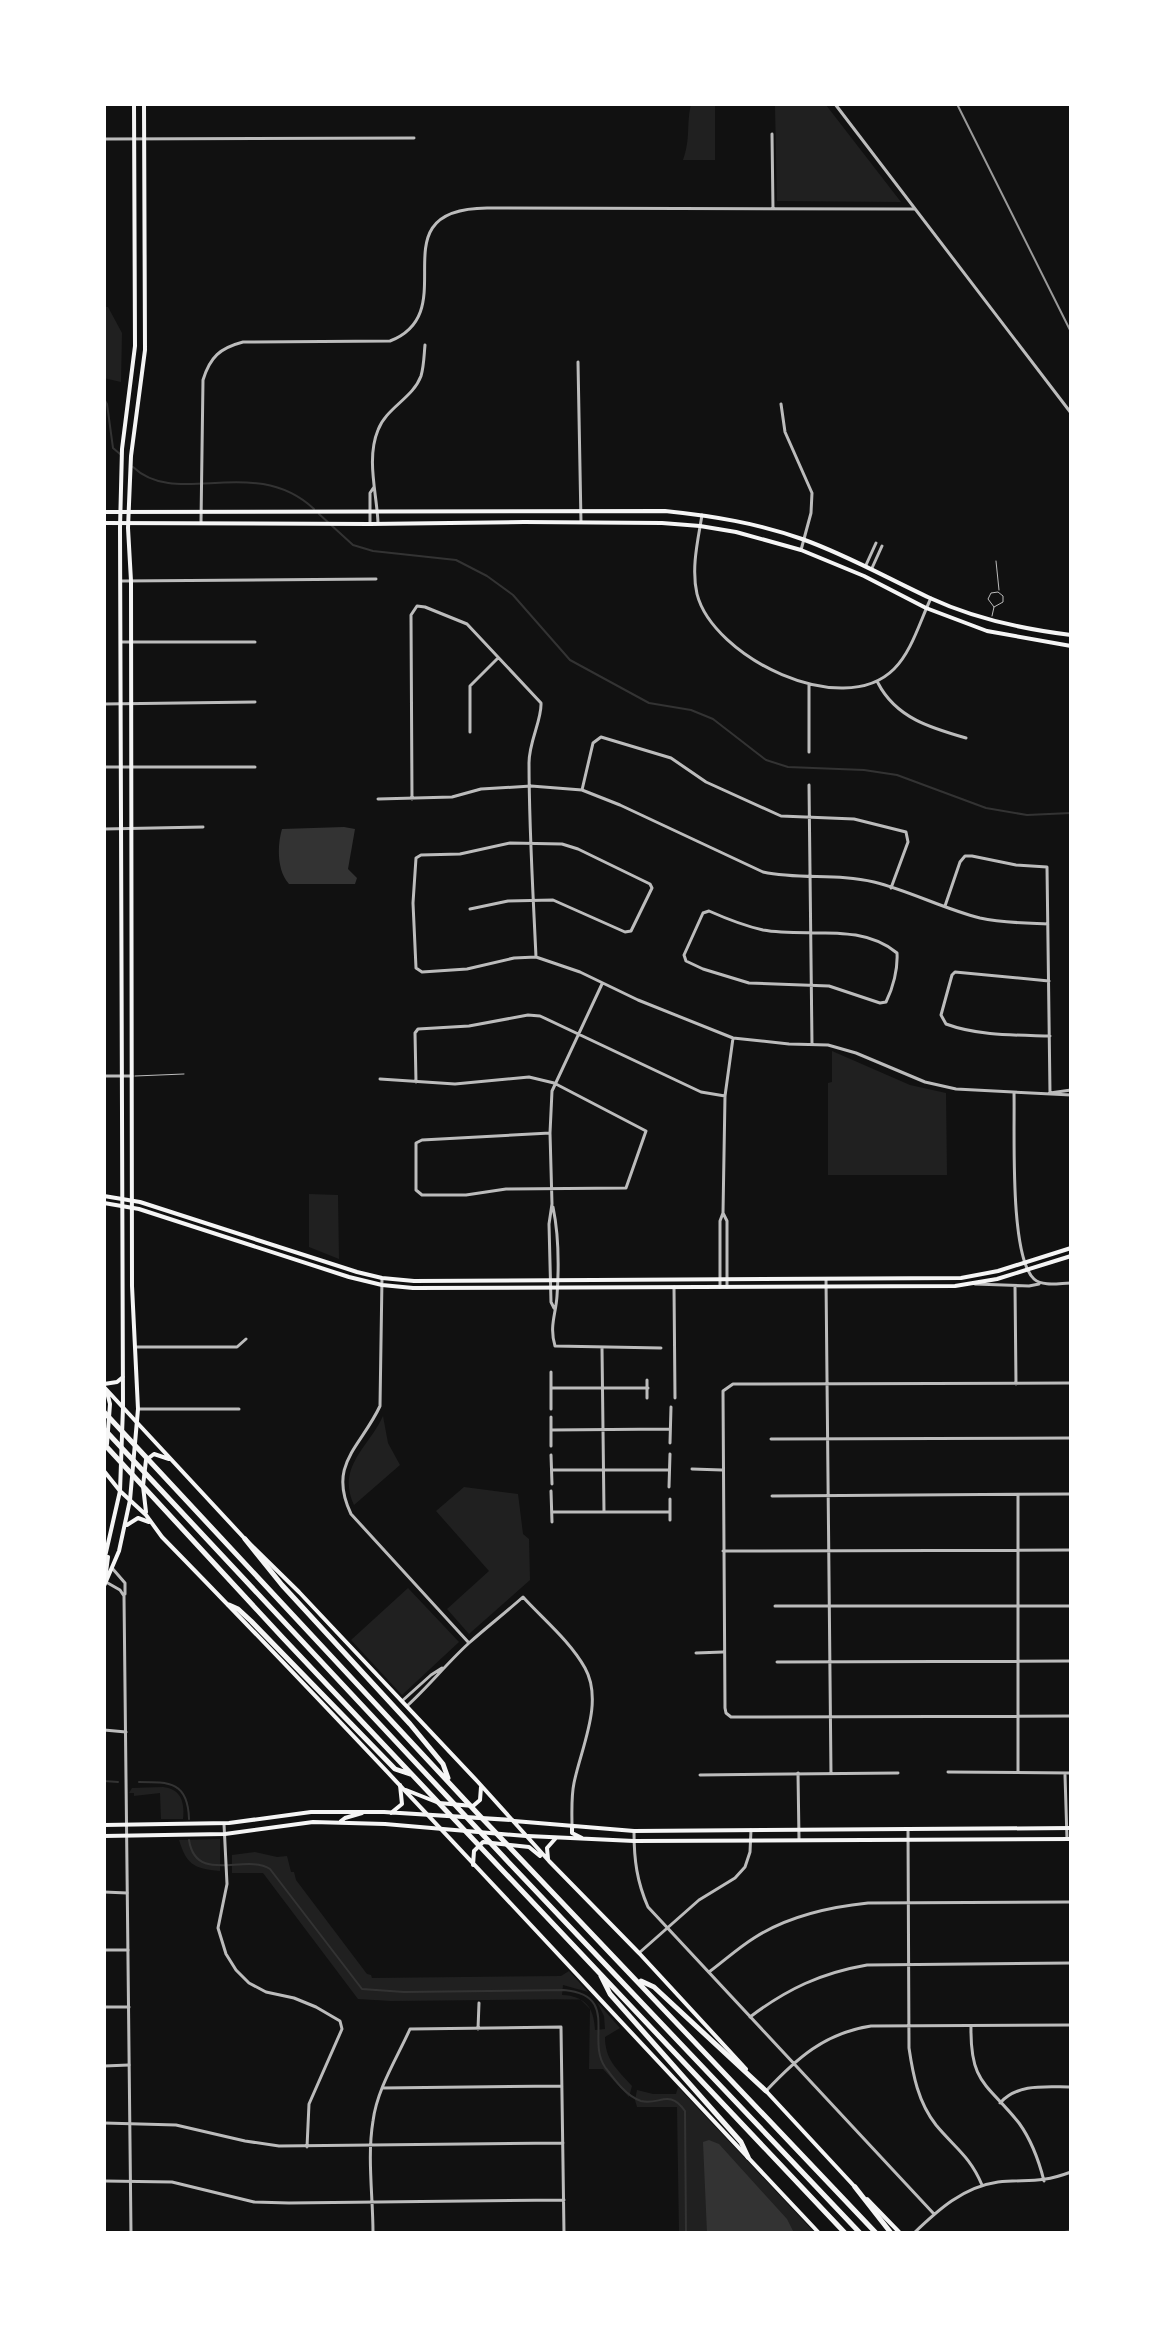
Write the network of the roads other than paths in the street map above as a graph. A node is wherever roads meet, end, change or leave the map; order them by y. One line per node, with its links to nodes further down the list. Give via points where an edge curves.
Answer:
1 (134, 104): 5 (main road)
2 (144, 104): 6 (main road)
3 (835, 104): 10 (street)
4 (772, 134): 9 (street)
5 (133, 138): 6 (street); 8 (street); 12 (main road)
6 (144, 138): 7 (street); 11 (main road)
7 (414, 138)
8 (104, 139)
9 (773, 209): 10 (street); 31 (street, via 455,210 436,223 425,243 423,311 408,334 390,341 243,342 227,346 208,363 203,380)
10 (914, 209): 18 (street)
11 (144, 231): 12 (main road); 14 (main road)
12 (134, 232): 13 (main road)
13 (136, 320): 14 (main road); 19 (main road)
14 (145, 320): 20 (main road)
15 (425, 345): 21 (street, via 421,376 377,431)
16 (578, 362): 23 (street)
17 (781, 404): 46 (street, via 785,432 812,493)
18 (1071, 413)
19 (127, 415): 20 (main road); 26 (main road)
20 (136, 416): 27 (main road)
21 (374, 487): 29 (street); 30 (street)
22 (525, 511): 23 (main road); 32 (main road); 34 (main road)
23 (581, 511): 24 (main road); 35 (street)
24 (638, 511): 33 (main road); 41 (main road)
25 (104, 512): 26 (main road)
26 (121, 512): 27 (main road); 37 (main road)
27 (129, 512): 31 (main road); 38 (main road)
28 (253, 512): 29 (main road); 31 (main road); 40 (main road)
29 (370, 512): 30 (main road); 42 (street)
30 (378, 512): 32 (main road); 43 (street)
31 (201, 513): 39 (street)
32 (444, 513): 44 (main road)
33 (702, 515): 45 (street); 46 (main road)
34 (524, 522): 35 (main road); 44 (main road)
35 (581, 522): 41 (main road)
36 (104, 523): 37 (main road)
37 (120, 523): 38 (main road); 54 (main road)
38 (129, 523): 39 (main road); 55 (main road)
39 (201, 523): 40 (main road)
40 (254, 523): 42 (main road)
41 (638, 523): 45 (main road)
42 (370, 524): 43 (main road)
43 (378, 524): 44 (main road)
44 (444, 524)
45 (700, 526): 49 (main road); 69 (street, via 694,574 709,620 753,660)
46 (804, 540): 49 (street); 51 (main road)
47 (876, 543): 51 (street)
48 (882, 546): 51 (street)
49 (801, 550): 52 (main road)
50 (996, 561): 56 (lane)
51 (869, 566): 52 (main road); 57 (main road)
52 (864, 576): 59 (main road)
53 (376, 579): 55 (street)
54 (122, 581): 55 (street); 63 (main road)
55 (131, 581): 64 (main road)
56 (998, 592): 58 (lane, via 1004,600); 58 (lane, via 988,599)
57 (931, 598): 59 (street); 60 (main road)
58 (994, 607): 60 (lane)
59 (926, 608): 61 (main road); 68 (street, via 906,654)
60 (991, 621): 61 (street); 62 (main road)
61 (987, 631): 66 (main road)
62 (1071, 635)
63 (122, 642): 64 (street); 72 (main road)
64 (131, 642): 65 (street); 73 (main road)
65 (255, 642)
66 (1071, 646)
67 (497, 658): 74 (street, via 470,686); 82 (street, via 541,703 530,747); 85 (street, via 467,624 425,607 417,606 411,615)
68 (877, 682): 69 (street, via 838,688); 75 (street, via 901,712)
69 (809, 684): 76 (street)
70 (255, 702): 73 (street)
71 (104, 704): 72 (street)
72 (121, 704): 73 (street); 79 (main road)
73 (130, 704): 77 (main road)
74 (470, 732)
75 (966, 738)
76 (809, 752)
77 (131, 766): 79 (street); 80 (street); 89 (main road)
78 (104, 767): 79 (street)
79 (121, 767): 88 (main road)
80 (255, 767)
81 (809, 785): 86 (street)
82 (531, 786): 83 (street); 85 (street); 91 (street)
83 (582, 790): 86 (street, via 593,743 611,738 671,758 706,782 772,813); 92 (street, via 746,865 778,875)
84 (378, 799): 85 (street)
85 (412, 799)
86 (810, 817): 92 (street); 93 (street, via 854,819 906,832 908,842)
87 (203, 827): 89 (street)
88 (121, 828): 89 (street); 90 (street); 99 (main road)
89 (131, 828): 100 (main road)
90 (104, 829)
91 (532, 843): 94 (street); 94 (street, via 578,849 652,888 631,931 625,932 553,900); 101 (street, via 416,858 414,961 422,972)
92 (811, 875): 93 (street, via 844,875); 98 (street)
93 (891, 888): 95 (street)
94 (534, 900): 96 (street); 101 (street)
95 (945, 907): 97 (street, via 1009,923); 97 (street, via 965,856 1047,867)
96 (470, 909)
97 (1048, 924): 102 (street)
98 (812, 931): 104 (street); 104 (street, via 841,933 897,953 886,1002 839,988); 104 (street, via 765,930 709,911 703,913 684,955 703,969 749,983)
99 (121, 954): 100 (main road); 111 (main road)
100 (131, 954): 112 (main road)
101 (536, 957): 103 (street)
102 (1049, 981): 106 (street); 106 (street, via 960,971 952,975 941,1015 946,1024 1005,1035)
103 (602, 983): 105 (street); 107 (street)
104 (811, 987): 108 (street)
105 (577, 1034): 114 (street, via 528,1015 469,1026 423,1027 415,1033); 115 (street); 120 (street, via 701,1092)
106 (1050, 1036): 118 (street)
107 (733, 1038): 108 (street); 120 (street)
108 (812, 1044): 117 (street, via 856,1053 939,1086)
109 (184, 1074): 112 (lane)
110 (104, 1076): 111 (street)
111 (122, 1076): 112 (street); 121 (main road)
112 (132, 1076): 122 (main road)
113 (380, 1079): 114 (street)
114 (416, 1082): 115 (street, via 529,1077)
115 (554, 1083): 123 (street); 124 (street, via 645,1128 647,1136 626,1188)
116 (1071, 1090): 118 (street)
117 (1014, 1093): 118 (street); 143 (street, via 1016,1221)
118 (1050, 1093): 119 (street)
119 (1071, 1095)
120 (725, 1096): 132 (street)
121 (122, 1129): 122 (main road); 126 (main road)
122 (132, 1129): 127 (main road)
123 (550, 1133): 124 (street); 124 (street, via 422,1140 415,1147 416,1190 422,1195)
124 (552, 1188): 129 (street)
125 (104, 1196): 126 (main road)
126 (123, 1198): 127 (main road); 130 (main road)
127 (132, 1200): 131 (main road); 133 (main road)
128 (104, 1203): 130 (main road)
129 (552, 1204): 152 (street); 153 (street)
130 (123, 1205): 131 (main road); 162 (main road)
131 (132, 1207): 134 (main road); 159 (main road)
132 (723, 1213): 136 (street); 137 (street)
133 (185, 1216): 134 (main road); 135 (main road)
134 (184, 1224): 139 (main road)
135 (255, 1239): 138 (main road); 139 (main road)
136 (720, 1241): 137 (street); 150 (street)
137 (727, 1241): 151 (street)
138 (264, 1242): 141 (main road); 145 (main road)
139 (252, 1246): 141 (main road)
140 (1071, 1248): 143 (main road)
141 (264, 1250): 157 (main road)
142 (1071, 1256): 144 (main road)
143 (1026, 1262): 144 (street); 147 (main road)
144 (1028, 1269): 154 (street); 156 (main road)
145 (382, 1278): 152 (main road); 157 (street)
146 (890, 1278): 147 (main road); 148 (main road); 160 (main road)
147 (961, 1278): 158 (main road)
148 (826, 1279): 151 (main road); 166 (street)
149 (637, 1280): 150 (main road); 153 (main road); 169 (main road)
150 (720, 1280): 151 (main road); 164 (street)
151 (727, 1280): 165 (street)
152 (551, 1281): 153 (main road); 167 (street)
153 (557, 1281): 168 (street)
154 (1040, 1283): 155 (street); 161 (street)
155 (1071, 1283)
156 (971, 1284): 158 (main road); 161 (street)
157 (382, 1285): 167 (main road); 248 (street, via 380,1406 345,1464 344,1500)
158 (962, 1285): 160 (main road)
159 (132, 1286): 162 (main road); 172 (main road)
160 (890, 1286): 166 (main road)
161 (1015, 1286): 180 (street)
162 (123, 1287): 176 (main road)
163 (674, 1287): 164 (main road); 169 (main road); 186 (street)
164 (720, 1287): 165 (main road)
165 (727, 1287): 166 (main road)
166 (826, 1287): 179 (street)
167 (551, 1288): 168 (main road); 170 (street)
168 (557, 1288): 169 (main road); 170 (street)
169 (637, 1288)
170 (554, 1308): 173 (street, via 555,1346)
171 (246, 1339): 172 (street, via 237,1347)
172 (136, 1347): 189 (main road)
173 (602, 1348): 174 (street); 183 (street)
174 (661, 1348)
175 (551, 1372): 182 (street)
176 (123, 1377): 181 (main road); 187 (main road)
177 (647, 1380): 184 (street)
178 (1071, 1383): 180 (street)
179 (827, 1384): 180 (street); 201 (street); 212 (street, via 727,1386)
180 (1016, 1384)
181 (105, 1387): 187 (main road); 203 (main road, via 110,1404)
182 (551, 1388): 183 (street); 191 (street)
183 (602, 1388): 184 (street); 196 (street)
184 (648, 1388): 185 (street)
185 (647, 1398)
186 (675, 1398)
187 (123, 1407): 194 (main road); 216 (main road)
188 (671, 1407): 197 (street)
189 (138, 1409): 190 (street); 194 (main road)
190 (239, 1409)
191 (551, 1409)
192 (104, 1412): 272 (highway)
193 (551, 1417): 198 (street)
194 (137, 1424): 207 (main road); 223 (main road)
195 (104, 1429): 357 (highway)
196 (603, 1429): 197 (street); 198 (street); 210 (street)
197 (670, 1429): 202 (street)
198 (551, 1430): 204 (street)
199 (1071, 1438): 201 (street)
200 (771, 1439): 201 (street)
201 (828, 1439): 219 (street)
202 (670, 1443)
203 (104, 1446): 269 (highway)
204 (551, 1446)
205 (670, 1454): 211 (street)
206 (551, 1455): 209 (street)
207 (174, 1463): 227 (main road, via 154,1454 146,1460); 233 (main road)
208 (692, 1469): 212 (street)
209 (552, 1470): 210 (street); 214 (street)
210 (603, 1470): 211 (street); 225 (street)
211 (669, 1470): 215 (street)
212 (722, 1470): 238 (street)
213 (104, 1471): 216 (main road)
214 (552, 1484)
215 (669, 1487)
216 (120, 1491): 223 (main road); 234 (main road)
217 (551, 1491): 224 (street)
218 (1071, 1494): 220 (street)
219 (828, 1495): 220 (street); 221 (street); 235 (street)
220 (1018, 1495): 236 (street)
221 (772, 1496)
222 (670, 1499): 226 (street)
223 (130, 1500): 227 (main road); 231 (main road)
224 (552, 1512): 225 (street); 230 (street)
225 (604, 1512): 226 (street)
226 (670, 1512): 228 (street)
227 (146, 1515): 229 (main road)
228 (670, 1520)
229 (149, 1522): 231 (main road, via 138,1518); 243 (main road)
230 (552, 1522)
231 (125, 1526): 240 (main road)
232 (104, 1537): 234 (street)
233 (245, 1539): 256 (main road); 272 (highway, via 419,1734 443,1764)
234 (110, 1540): 239 (main road); 241 (main road)
235 (829, 1550): 236 (street); 238 (street); 245 (street)
236 (1017, 1550): 237 (street); 246 (street)
237 (1071, 1550)
238 (723, 1551): 249 (street)
239 (104, 1561)
240 (112, 1568): 241 (main road); 242 (street, via 126,1585)
241 (105, 1584): 242 (street)
242 (124, 1596): 262 (street)
243 (229, 1605): 269 (highway, via 251,1621 395,1769); 274 (main road)
244 (775, 1606): 245 (street)
245 (829, 1606): 246 (street); 254 (street)
246 (1017, 1606): 247 (street); 251 (street)
247 (1071, 1606)
248 (469, 1643): 255 (street); 286 (street, via 523,1597 589,1676 591,1715 574,1783)
249 (723, 1652): 250 (street); 260 (street, via 726,1713 738,1718)
250 (696, 1653)
251 (1017, 1661): 252 (street); 254 (street); 258 (street)
252 (1071, 1661)
253 (777, 1662): 254 (street)
254 (830, 1662): 260 (street)
255 (445, 1667): 256 (street); 257 (street)
256 (402, 1701): 257 (main road)
257 (406, 1707): 273 (main road)
258 (1018, 1716): 259 (street); 260 (street); 264 (street)
259 (1071, 1716)
260 (830, 1717): 270 (street)
261 (104, 1730): 262 (street)
262 (126, 1732): 281 (street)
263 (948, 1772): 264 (street)
264 (1018, 1772): 267 (street)
265 (798, 1773): 270 (street); 271 (street); 288 (street)
266 (898, 1773): 270 (street)
267 (1065, 1773): 268 (street); 287 (street)
268 (1071, 1773)
269 (411, 1774): 318 (highway)
270 (831, 1774)
271 (700, 1775)
272 (450, 1783): 320 (highway)
273 (481, 1785): 274 (main road, via 480,1800 473,1806 439,1803); 279 (main road)
274 (402, 1787): 277 (main road, via 402,1804); 278 (main road)
275 (364, 1812): 276 (main road); 277 (main road); 280 (main road)
276 (291, 1813): 282 (main road); 283 (main road)
277 (388, 1813): 278 (main road); 284 (main road)
278 (427, 1817): 279 (main road); 292 (main road)
279 (512, 1820): 286 (main road); 297 (main road)
280 (340, 1823): 283 (main road); 284 (main road)
281 (126, 1824): 282 (main road); 285 (main road); 295 (street)
282 (224, 1824): 294 (street)
283 (291, 1824): 294 (main road)
284 (385, 1824): 292 (main road)
285 (104, 1825)
286 (572, 1827): 293 (main road); 302 (main road, via 575,1835)
287 (1069, 1828): 290 (main road); 301 (street)
288 (799, 1829): 289 (main road); 291 (main road); 299 (street)
289 (908, 1829): 290 (main road); 304 (street)
290 (987, 1829): 300 (main road)
291 (751, 1830): 293 (main road); 303 (street)
292 (440, 1831): 297 (main road); 307 (main road)
293 (634, 1831): 305 (street)
294 (225, 1834): 295 (main road); 341 (street, via 227,1884 218,1928 236,1970 266,1992 294,1998 340,2021 342,2029 309,2104)
295 (127, 1835): 296 (main road); 309 (street)
296 (104, 1836)
297 (526, 1836): 298 (main road); 306 (main road)
298 (556, 1838): 302 (main road); 306 (main road, via 547,1848)
299 (799, 1839): 303 (main road); 304 (main road)
300 (987, 1839): 301 (main road); 304 (main road)
301 (1069, 1839)
302 (588, 1840): 305 (main road)
303 (750, 1840): 305 (main road); 312 (street, via 745,1867 735,1878)
304 (908, 1840): 311 (street)
305 (634, 1841): 312 (street, via 639,1887)
306 (549, 1861): 307 (main road, via 529,1847 483,1842 474,1851); 315 (main road)
307 (473, 1866): 342 (main road)
308 (104, 1892): 309 (street)
309 (127, 1893): 314 (street)
310 (1071, 1902): 311 (street)
311 (908, 1903): 317 (street); 319 (street, via 853,1904 809,1913 757,1935)
312 (667, 1928): 315 (street); 319 (street)
313 (104, 1950): 314 (street)
314 (128, 1950): 323 (street)
315 (639, 1953): 335 (main road)
316 (1071, 1963): 317 (street)
317 (910, 1965): 324 (street, via 867,1965 813,1978); 326 (street)
318 (597, 1969): 342 (highway, via 610,1994 741,2142); 356 (highway)
319 (708, 1973): 324 (street)
320 (638, 1979): 335 (highway, via 654,1987); 358 (highway)
321 (479, 2003): 328 (street)
322 (104, 2007): 323 (street)
323 (129, 2007): 330 (street)
324 (750, 2017): 329 (street)
325 (1071, 2025): 327 (street)
326 (909, 2026): 327 (street); 329 (street, via 871,2026 838,2034); 347 (street, via 913,2075 923,2104 973,2164)
327 (971, 2026): 336 (street, via 977,2073)
328 (478, 2029): 332 (street, via 561,2027); 334 (street, via 410,2029)
329 (793, 2063): 335 (street); 351 (street)
330 (129, 2065): 331 (street); 338 (street)
331 (104, 2066)
332 (562, 2086): 334 (street); 339 (street)
333 (1071, 2087): 336 (street, via 1026,2088)
334 (383, 2088): 340 (street)
335 (766, 2091): 348 (main road)
336 (1000, 2103): 346 (street, via 1027,2135)
337 (104, 2123): 338 (street)
338 (130, 2123): 341 (street, via 176,2125 245,2141); 345 (street)
339 (563, 2143): 340 (street); 349 (street)
340 (371, 2145): 341 (street); 350 (street)
341 (307, 2147)
342 (748, 2157): 355 (main road)
343 (1071, 2172): 346 (street)
344 (104, 2181): 345 (street)
345 (131, 2181): 350 (street, via 172,2182 254,2202); 352 (street)
346 (1044, 2181): 347 (street)
347 (982, 2185): 351 (street)
348 (855, 2187): 359 (highway); 360 (main road)
349 (564, 2200): 350 (street); 354 (street)
350 (373, 2203): 353 (street)
351 (934, 2214): 361 (street)
352 (131, 2233)
353 (373, 2233)
354 (564, 2233)
355 (819, 2233)
356 (845, 2233)
357 (860, 2233)
358 (876, 2233)
359 (891, 2233)
360 (900, 2233)
361 (914, 2233)

